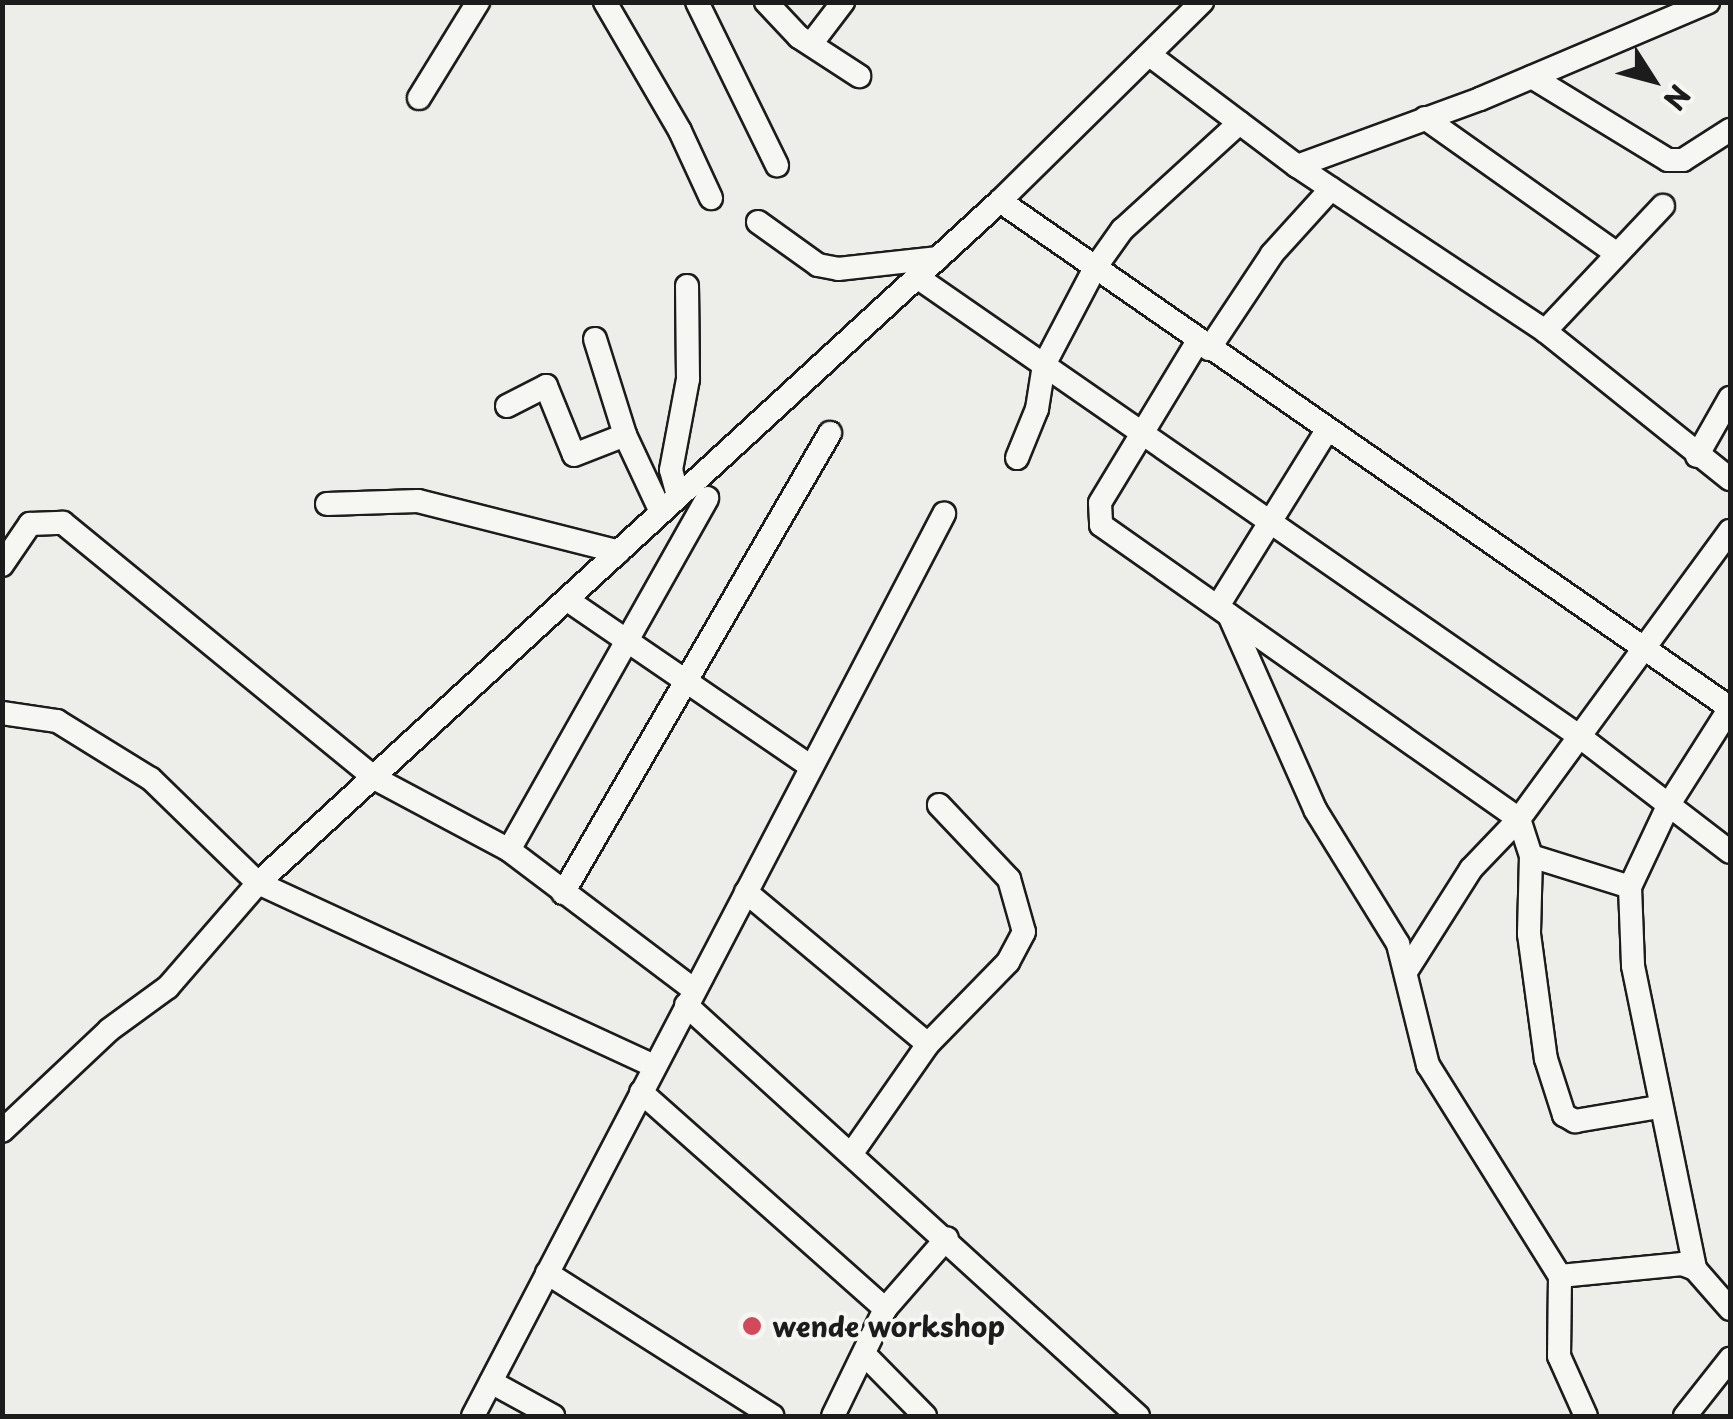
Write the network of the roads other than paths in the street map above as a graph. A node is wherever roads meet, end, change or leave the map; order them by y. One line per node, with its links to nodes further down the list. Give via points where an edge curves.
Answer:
1 (478, 2): 12 (street)
2 (605, 2): 19 (street, via 680,130)
3 (697, 2): 16 (street)
4 (766, 2): 8 (street)
5 (844, 2): 8 (street)
6 (1202, 2): 9 (street)
7 (1708, 2): 11 (street)
8 (811, 44): 10 (street)
9 (1151, 56): 14 (street); 20 (street)
10 (859, 76)
11 (1532, 77): 13 (street); 15 (street, via 1668,160 1683,160)
12 (420, 98)
13 (1425, 118): 17 (street); 23 (street)
14 (1239, 123): 17 (street); 25 (street, via 1122,230)
15 (1730, 130)
16 (777, 165)
17 (1298, 166): 18 (street)
18 (1331, 189): 28 (street); 30 (street)
19 (711, 198)
20 (1000, 200): 24 (street); 25 (street)
21 (1662, 206): 23 (street)
22 (758, 222): 24 (street, via 818,266)
23 (1614, 252): 28 (street)
24 (938, 258): 26 (street)
25 (1096, 268): 30 (street); 31 (street)
26 (917, 277): 31 (street); 43 (street)
27 (687, 286): 43 (street, via 688,379)
28 (1545, 331): 38 (street)
29 (596, 339): 37 (street)
30 (1204, 345): 34 (street); 35 (street)
31 (1044, 365): 35 (street); 39 (street)
32 (1730, 398): 38 (street)
33 (507, 406): 37 (street, via 546,386 574,455)
34 (1326, 430): 45 (street); 52 (street)
35 (1142, 431): 45 (street); 50 (street, via 1100,502 1101,525)
36 (830, 433): 53 (street)
37 (625, 435): 43 (street)
38 (1697, 456): 40 (street)
39 (1016, 458)
40 (1730, 478)
41 (706, 498): 51 (street)
42 (326, 504): 47 (street, via 418,501)
43 (670, 504): 47 (street)
44 (944, 514): 57 (street)
45 (1270, 518): 50 (street); 56 (street)
46 (1730, 531): 52 (street)
47 (619, 552): 49 (street)
48 (2, 565): 58 (street, via 30,524 63,523)
49 (568, 600): 51 (street); 58 (street)
50 (1223, 610): 61 (street); 69 (street, via 1316,812)
51 (628, 641): 53 (street); 62 (street)
52 (1646, 649): 54 (street); 56 (street)
53 (686, 680): 57 (street); 68 (street)
54 (1730, 708): 59 (street)
55 (2, 714): 65 (street, via 58,722 150,779)
56 (1580, 736): 59 (street); 61 (street)
57 (811, 767): 67 (street)
58 (376, 779): 62 (street); 65 (street)
59 (1670, 804): 63 (street); 66 (street)
60 (939, 805): 71 (street, via 1009,879 1024,932 1008,962)
61 (1520, 820): 64 (street); 69 (street, via 1471,869)
62 (510, 850): 68 (street)
63 (1730, 852)
64 (1531, 856): 66 (street); 74 (street, via 1529,934 1546,1059 1564,1114 1575,1121)
65 (258, 884): 72 (street); 75 (street, via 168,986 109,1030)
66 (1630, 887): 74 (street, via 1633,966)
67 (746, 892): 70 (street); 71 (street)
68 (563, 893): 70 (street)
69 (1407, 970): 80 (street, via 1428,1065)
70 (690, 998): 72 (street); 76 (street)
71 (928, 1044): 76 (street)
72 (654, 1066): 73 (street)
73 (641, 1092): 79 (street); 81 (street)
74 (1659, 1107): 78 (street)
75 (2, 1131)
76 (852, 1154): 77 (street)
77 (948, 1238): 81 (street); 91 (street)
78 (1695, 1270): 80 (street, via 1682,1264); 82 (street)
79 (547, 1273): 85 (street); 88 (street)
80 (1560, 1276): 92 (street, via 1559,1356)
81 (885, 1309): 83 (street)
82 (1730, 1309)
83 (864, 1354): 89 (street); 90 (street)
84 (1730, 1358): 93 (street)
85 (491, 1382): 86 (street); 87 (street)
86 (473, 1416)
87 (553, 1416)
88 (772, 1416)
89 (833, 1416)
90 (925, 1416)
91 (1138, 1416)
92 (1586, 1416)
93 (1685, 1416)

